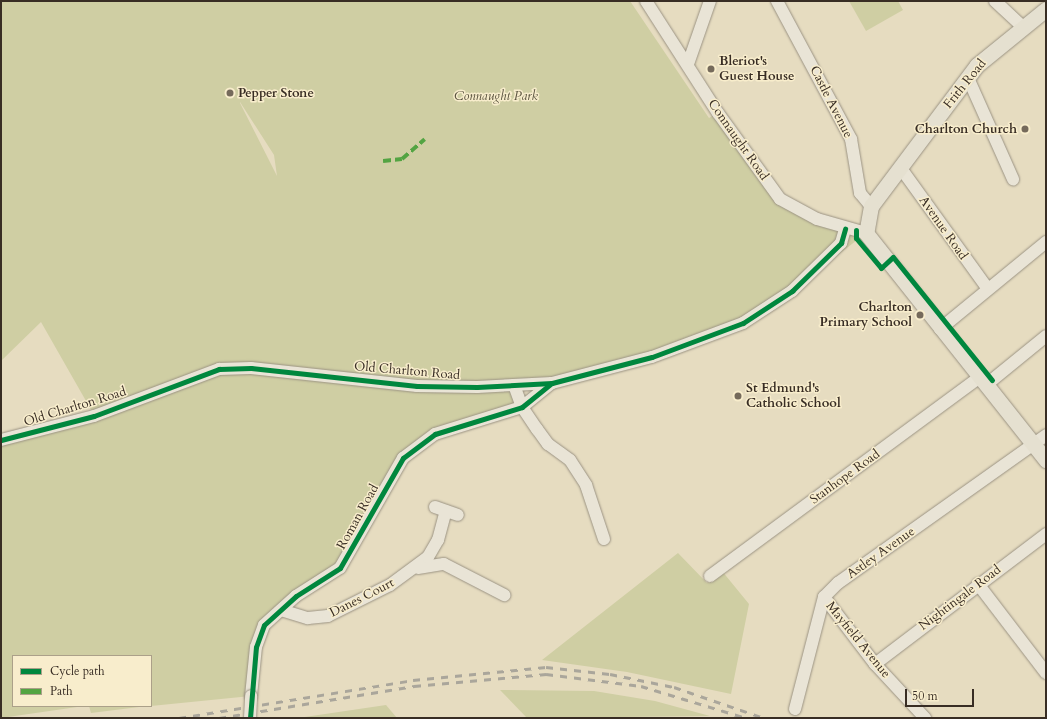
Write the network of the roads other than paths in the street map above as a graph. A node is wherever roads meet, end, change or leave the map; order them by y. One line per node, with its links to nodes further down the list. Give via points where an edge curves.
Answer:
1 (646, 1): 7 (street, Connaught Road)
2 (710, 1): 7 (street)
3 (777, 1): 11 (street, Castle Avenue, via 851,139 860,193)
4 (995, 1): 6 (street)
5 (1046, 9): 6 (main road, Frith Road)
6 (1023, 28): 8 (main road, Frith Road, via 977,65)
7 (688, 64): 12 (street, Connaught Road, via 718,113 780,198)
8 (968, 78): 9 (main road, Frith Road); 10 (street)
9 (900, 167): 11 (main road, Frith Road); 15 (street, Avenue Road)
10 (1013, 179)
11 (872, 206): 13 (main road, Frith Road)
12 (845, 229): 13 (street, Connaught Road); 19 (street, Old Charlton Road, via 841,243 792,291 743,323 652,357)
13 (866, 233): 16 (main road)
14 (1046, 242): 15 (street)
15 (988, 289): 16 (street)
16 (940, 329): 18 (main road)
17 (1046, 336): 18 (street, Stanhope Road)
18 (983, 381): 23 (main road); 31 (street, Stanhope Road)
19 (552, 383): 20 (street, Old Charlton Road); 21 (street, Roman Road)
20 (514, 385): 21 (street); 22 (street, Old Charlton Road, via 417,386 251,368 219,369 94,416)
21 (522, 407): 27 (street, via 548,444 570,460 586,486); 35 (street, Roman Road, via 435,434 419,443 403,458 340,568)
22 (1, 440)
23 (1040, 440): 24 (main road); 34 (street, Astley Avenue, via 838,583)
24 (1046, 460)
25 (458, 514): 28 (street, Danes Court, via 441,509)
26 (1046, 534): 32 (street, Nightingale Road)
27 (604, 539)
28 (438, 540): 29 (street, Danes Court, via 438,553); 30 (street, Danes Court)
29 (444, 564): 30 (street, Danes Court); 33 (street)
30 (418, 568): 35 (street, Danes Court, via 328,616 308,618)
31 (710, 576)
32 (978, 584): 36 (street, Nightingale Road); 37 (street)
33 (504, 595)
34 (824, 597): 36 (street, Mayfield Avenue); 38 (street)
35 (281, 610): 39 (street, Roman Road, bridge, via 264,625 256,647)
36 (875, 664): 40 (street, Mayfield Avenue)
37 (1046, 673)
38 (795, 709)
39 (250, 718)
40 (925, 718)

